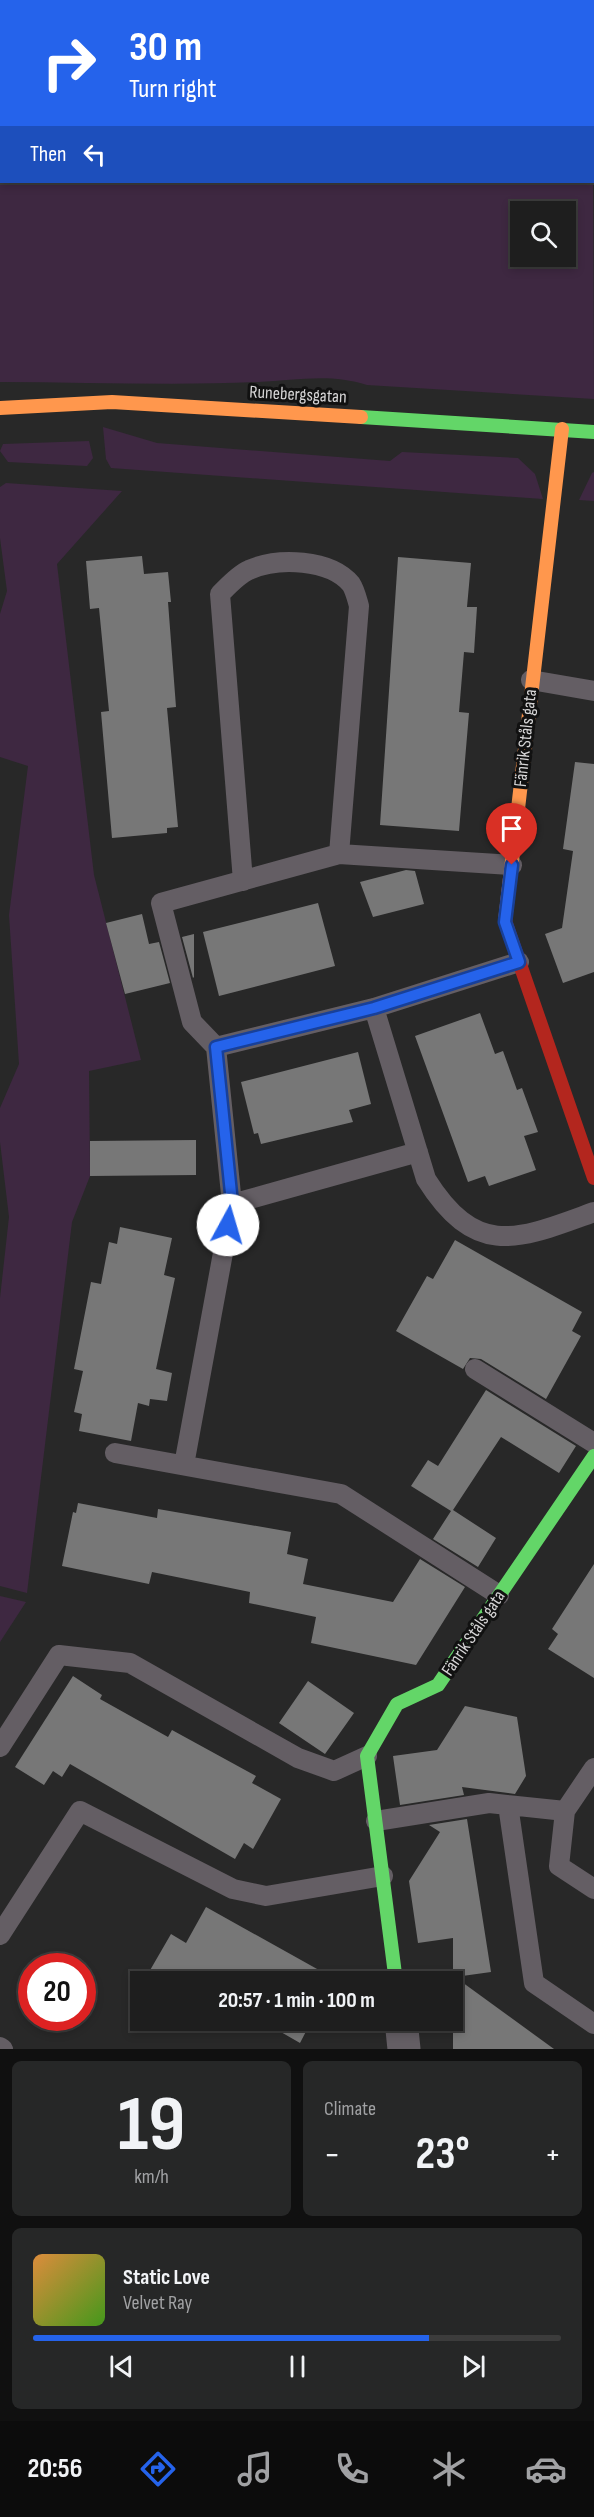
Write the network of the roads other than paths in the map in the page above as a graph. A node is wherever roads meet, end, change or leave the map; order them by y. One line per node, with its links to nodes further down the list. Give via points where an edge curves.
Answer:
1 (0, 408): 2 (street, Runebergsgatan, via 112,402)
2 (562, 429): 3 (street, Runebergsgatan); 4 (street, Fänrik Ståls gata)
3 (594, 432)
4 (531, 680): 5 (lane); 7 (street, Fänrik Ståls gata)
5 (594, 691)
6 (339, 854): 7 (lane); 8 (lane); 8 (lane, via 359,606 352,585 334,570 306,564 248,570 220,594)
7 (512, 865): 9 (street, Fänrik Ståls gata, via 505,922)
8 (243, 881): 11 (lane, via 162,903 192,1022)
9 (519, 962): 10 (lane); 13 (street, Fänrik Ståls gata)
10 (374, 1008): 11 (lane); 12 (lane)
11 (216, 1047): 14 (lane)
12 (418, 1152): 14 (lane); 15 (lane, via 426,1179 438,1198 469,1227 502,1238 536,1233)
13 (592, 1166)
14 (232, 1203): 20 (lane)
15 (594, 1212)
16 (475, 1370): 17 (lane)
17 (594, 1443)
18 (115, 1453): 20 (lane)
19 (594, 1456): 21 (street, Fänrik Ståls gata)
20 (184, 1465): 21 (lane, via 341,1494)
21 (499, 1595): 23 (street, Fänrik Ståls gata, via 438,1685 397,1704)
22 (0, 1747): 23 (lane, via 59,1654 130,1663 298,1758 334,1771)
23 (368, 1756): 27 (street)
24 (594, 1768): 26 (lane)
25 (508, 1805): 26 (lane); 27 (lane, via 489,1803); 32 (lane, via 534,1983)
26 (565, 1811): 29 (lane, via 560,1866)
27 (376, 1821): 28 (street)
28 (383, 1876): 30 (lane, via 266,1896 244,1892 80,1811); 31 (street)
29 (594, 1889)
30 (0, 1935)
31 (395, 1971)
32 (594, 2024)
33 (402, 2031): 34 (street)
34 (404, 2049)

